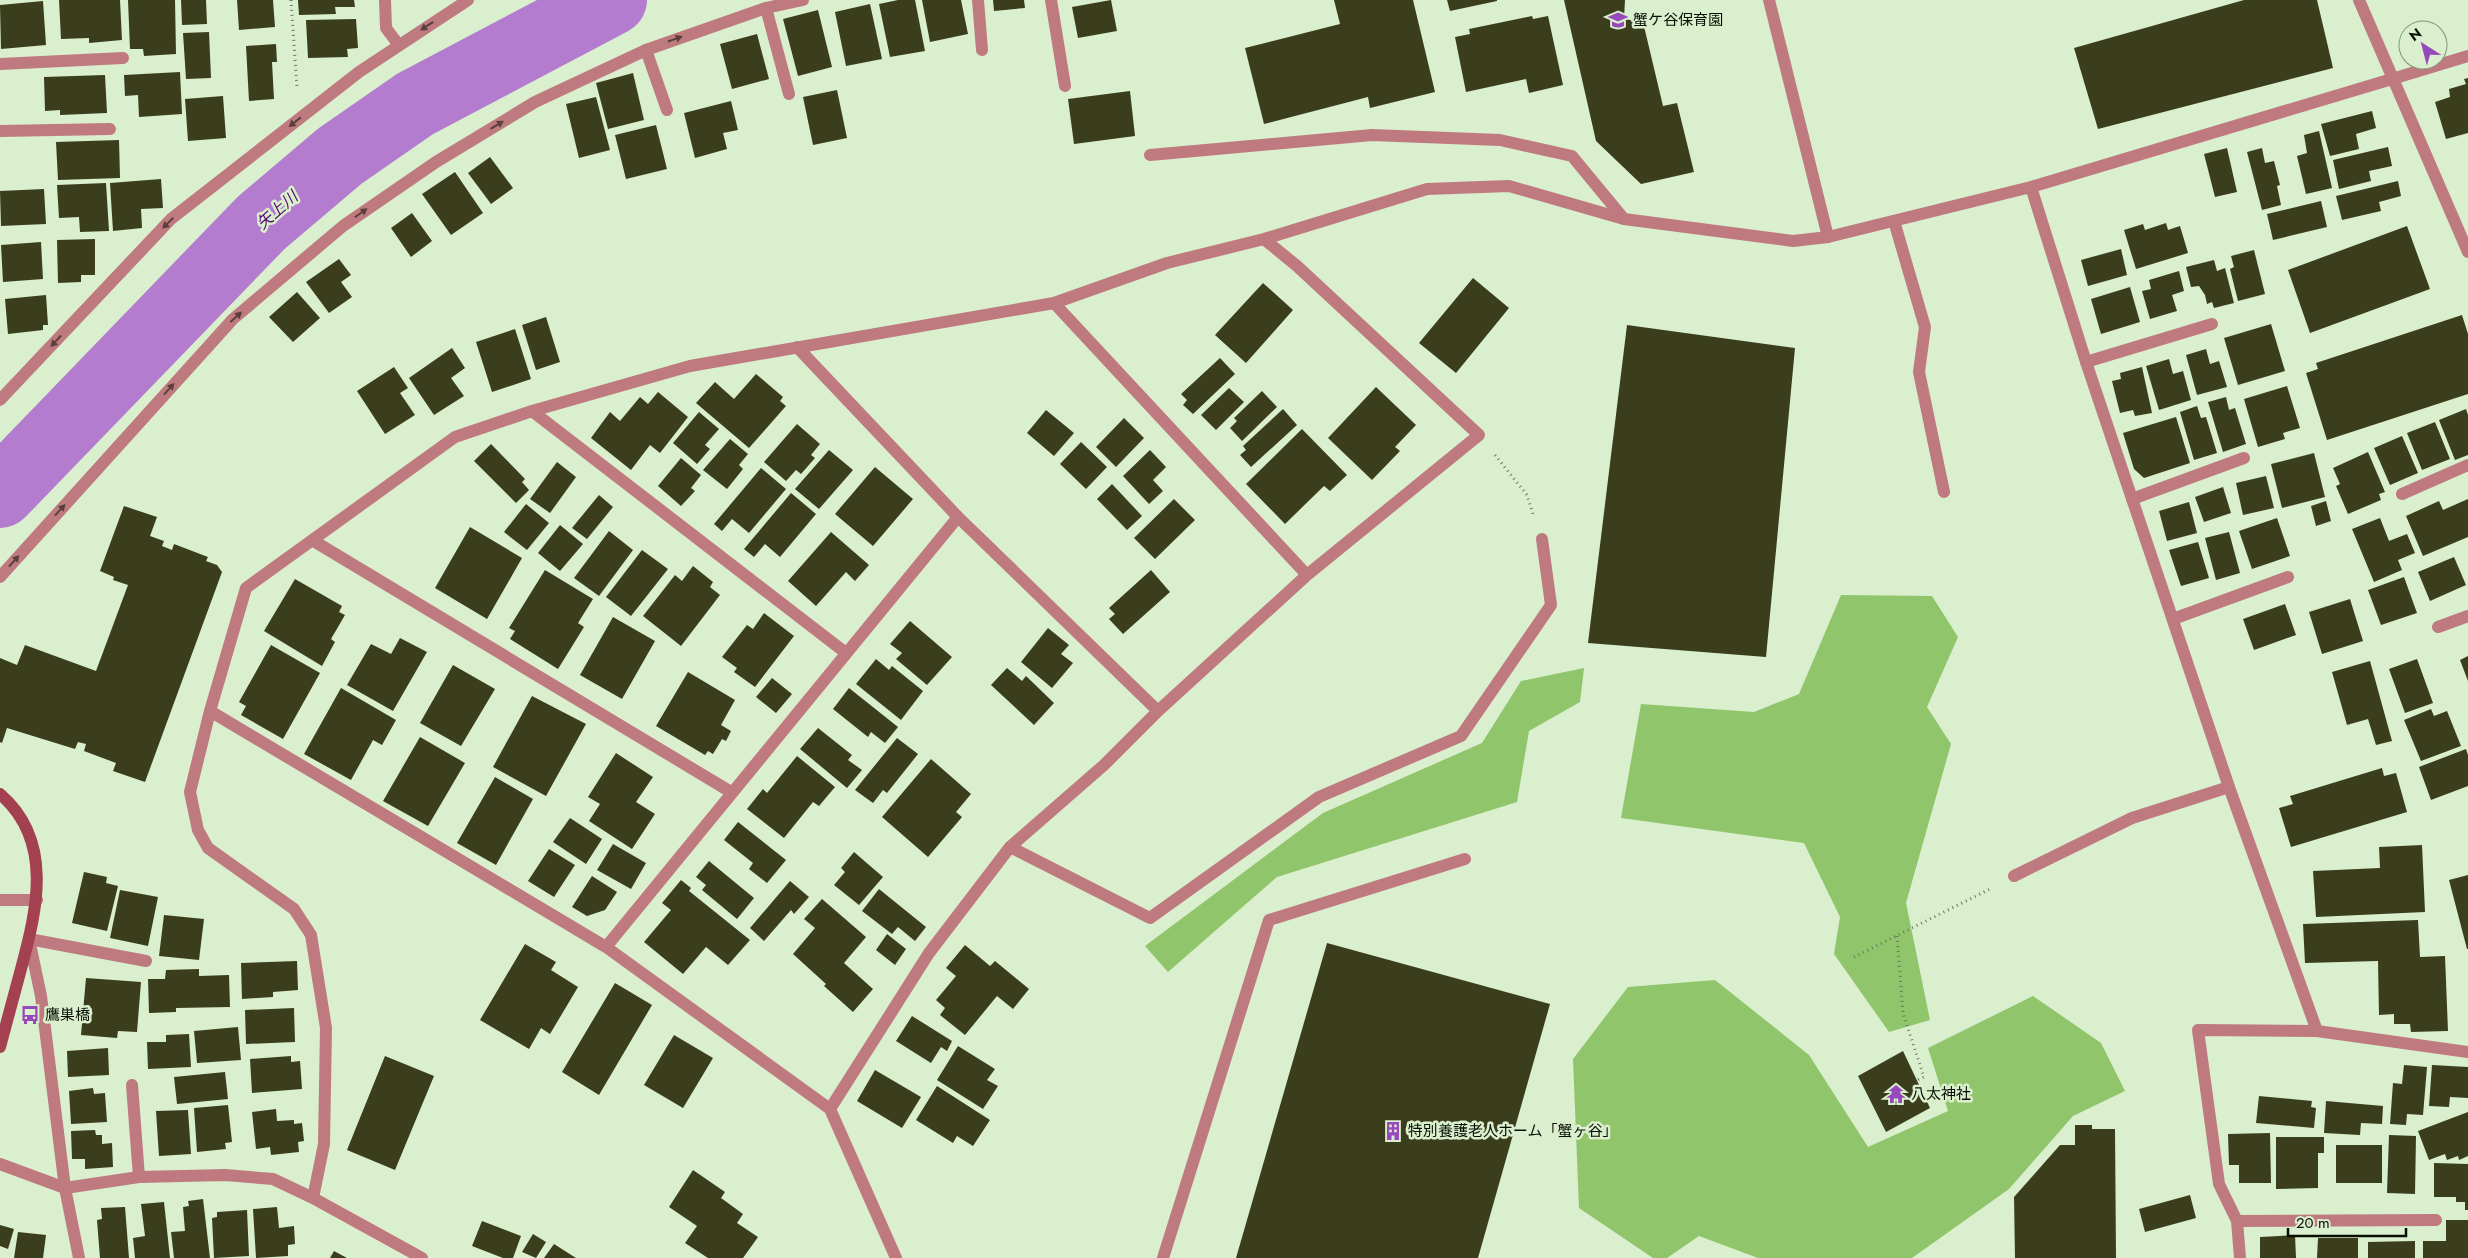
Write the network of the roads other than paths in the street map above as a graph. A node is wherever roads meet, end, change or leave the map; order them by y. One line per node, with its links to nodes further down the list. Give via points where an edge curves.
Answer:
1 (385, 0): 9 (street, via 386,28)
2 (468, 0): 9 (street, one-way to 9)
3 (803, 0): 8 (street)
4 (978, 0): 11 (street)
5 (1051, 0): 16 (street)
6 (1769, 0): 25 (street)
7 (2359, 0): 15 (street)
8 (766, 8): 10 (street, one-way to 8); 17 (street)
9 (398, 44): 32 (street, one-way to 32, via 171,220)
10 (646, 50): 18 (street); 44 (street, one-way to 10, via 233,319 343,226 436,162 535,102)
11 (982, 50)
12 (2468, 56): 15 (street)
13 (123, 58): 14 (street)
14 (0, 64)
15 (2392, 79): 22 (street); 27 (street)
16 (1065, 86)
17 (790, 94)
18 (667, 110)
19 (110, 129): 20 (street)
20 (0, 131)
21 (1150, 155): 23 (street, via 1372,135 1500,140 1572,156)
22 (2031, 187): 24 (street); 31 (street)
23 (1624, 219): 25 (street, via 1793,240); 26 (street, via 1509,186 1427,189)
24 (1894, 221): 25 (street); 36 (street, via 1925,327 1919,372)
25 (1828, 237)
26 (1264, 239): 28 (street, via 1166,263); 42 (street, via 1479,435)
27 (2468, 252)
28 (1054, 303): 30 (street); 42 (street)
29 (2212, 324): 31 (street)
30 (797, 347): 33 (street, via 690,366); 39 (street)
31 (2086, 362): 38 (street)
32 (0, 400)
33 (532, 411): 41 (street, via 455,437); 48 (street)
34 (2244, 458): 38 (street)
35 (2468, 465): 37 (street)
36 (1944, 492)
37 (2402, 494)
38 (2132, 499): 46 (street)
39 (958, 517): 48 (street); 50 (street)
40 (1542, 539): 54 (street, via 1551,605 1461,736 1319,797 1150,918)
41 (312, 540): 49 (street, via 246,588); 52 (street)
42 (1308, 575): 50 (street)
43 (2288, 576): 46 (street)
44 (0, 577)
45 (2468, 616): 47 (street)
46 (2173, 618): 51 (street)
47 (2438, 627)
48 (846, 653): 52 (street)
49 (210, 711): 60 (street); 70 (street, via 190,792 198,830 208,848 294,909 311,935 326,1028 324,1144)
50 (1158, 711): 54 (street, via 1104,765)
51 (2229, 787): 56 (street, via 2132,818); 62 (street)
52 (731, 792): 60 (street)
53 (0, 794): 58 (main road, via 17,811 31,839 38,872)
54 (1010, 847): 66 (street, via 930,953)
55 (1465, 859): 76 (street, via 1269,920)
56 (2014, 876)
57 (0, 900): 58 (street)
58 (37, 900): 59 (main road)
59 (29, 939): 61 (street); 63 (main road); 69 (street, via 41,996)
60 (606, 947): 66 (street)
61 (146, 961)
62 (2317, 1031): 64 (street); 72 (street, via 2198,1030 2219,1184)
63 (0, 1047)
64 (2468, 1052)
65 (132, 1084): 68 (street)
66 (830, 1109): 75 (street)
67 (0, 1164): 69 (street)
68 (139, 1177): 69 (street); 70 (street, via 225,1175 273,1179)
69 (65, 1188): 73 (street)
70 (313, 1198): 74 (street)
71 (2436, 1220): 72 (street)
72 (2237, 1221): 77 (street)
73 (79, 1258)
74 (422, 1258)
75 (896, 1258)
76 (1163, 1258)
77 (2240, 1258)

